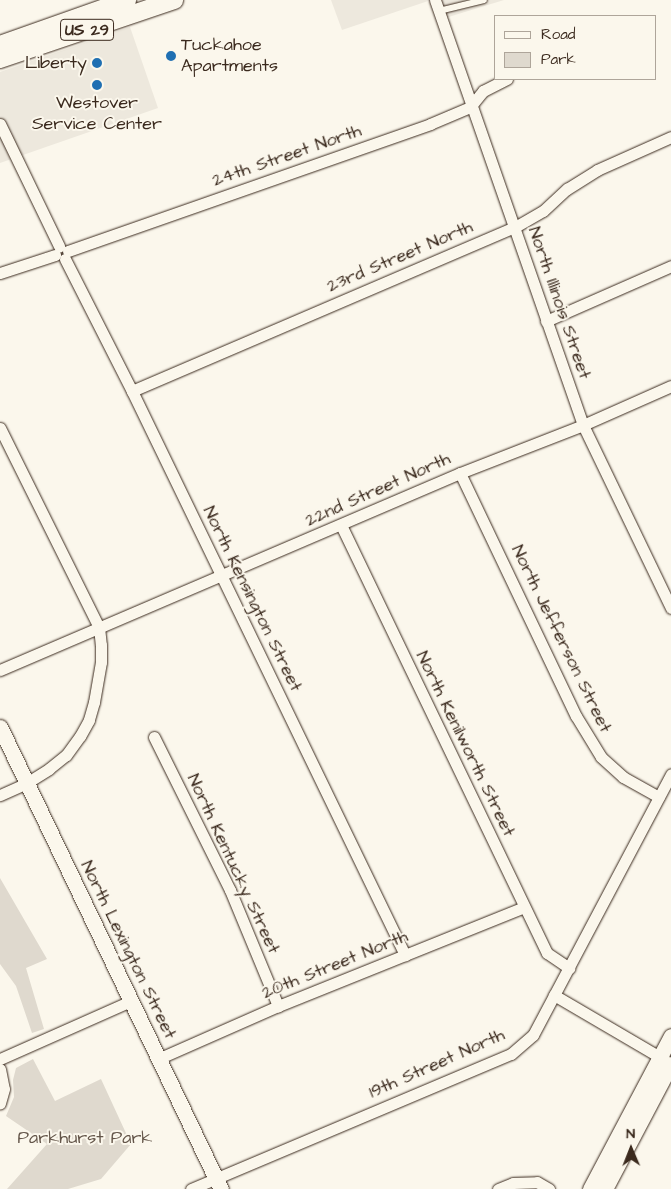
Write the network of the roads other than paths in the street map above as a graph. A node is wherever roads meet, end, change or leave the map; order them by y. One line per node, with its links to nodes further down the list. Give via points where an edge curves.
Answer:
1 (127, 0): 5 (main road, US 29)
2 (174, 0): 6 (main road, US 29)
3 (484, 0): 4 (lane)
4 (437, 6): 8 (street, North Illinois Street)
5 (0, 45)
6 (0, 59)
7 (505, 80): 8 (street, 24th Street North, via 483,90)
8 (470, 107): 11 (street, North Illinois Street); 12 (street, 24th Street North, via 430,124)
9 (0, 124): 12 (street, North Kensington Street)
10 (671, 137): 11 (street, 23rd Street North, via 597,170 567,189 544,211)
11 (515, 227): 15 (street, North Illinois Street); 17 (street, 23rd Street North)
12 (62, 253): 14 (street, 24th Street North); 17 (street, North Kensington Street)
13 (671, 266): 15 (street)
14 (0, 273)
15 (546, 321): 18 (street, North Illinois Street)
16 (671, 386): 18 (street, 22nd Street North)
17 (132, 391): 22 (street, North Kensington Street)
18 (582, 425): 20 (street, 22nd Street North); 23 (street, North Illinois Street)
19 (0, 428): 24 (street)
20 (460, 473): 21 (street, 22nd Street North); 31 (street, North Jefferson Street, via 576,716 601,757 623,777)
21 (341, 525): 22 (street, 22nd Street North); 32 (street, North Kenilworth Street)
22 (221, 576): 24 (street, 22nd Street North); 33 (street, North Kensington Street)
23 (671, 608)
24 (99, 627): 25 (street, 22nd Street North); 29 (street, via 101,662 89,720 66,754)
25 (0, 670)
26 (0, 727): 29 (street, North Lexington Street)
27 (154, 737): 37 (street, North Kentucky Street, via 230,890)
28 (671, 774): 31 (street, 19th Street North)
29 (27, 783): 30 (street); 36 (street, North Lexington Street)
30 (0, 795)
31 (659, 797): 34 (street, 19th Street North)
32 (524, 907): 33 (street, 20th Street North); 34 (street, North Kenilworth Street, via 547,953)
33 (405, 955): 37 (street, 20th Street North)
34 (569, 968): 35 (street, 19th Street North)
35 (554, 995): 41 (street); 44 (street, 19th Street North, via 533,1035 511,1054)
36 (131, 1001): 39 (street, North Lexington Street); 40 (street)
37 (278, 1006): 39 (street, 20th Street North)
38 (671, 1036): 41 (street)
39 (160, 1058): 44 (street, North Lexington Street)
40 (0, 1059)
41 (668, 1062): 48 (street); 49 (street)
42 (0, 1069): 43 (street, via 4,1089)
43 (0, 1104)
44 (219, 1183): 45 (street, 19th Street North)
45 (191, 1189)
46 (498, 1189): 47 (street, via 513,1183 537,1182)
47 (549, 1189)
48 (590, 1189)
49 (604, 1189)

